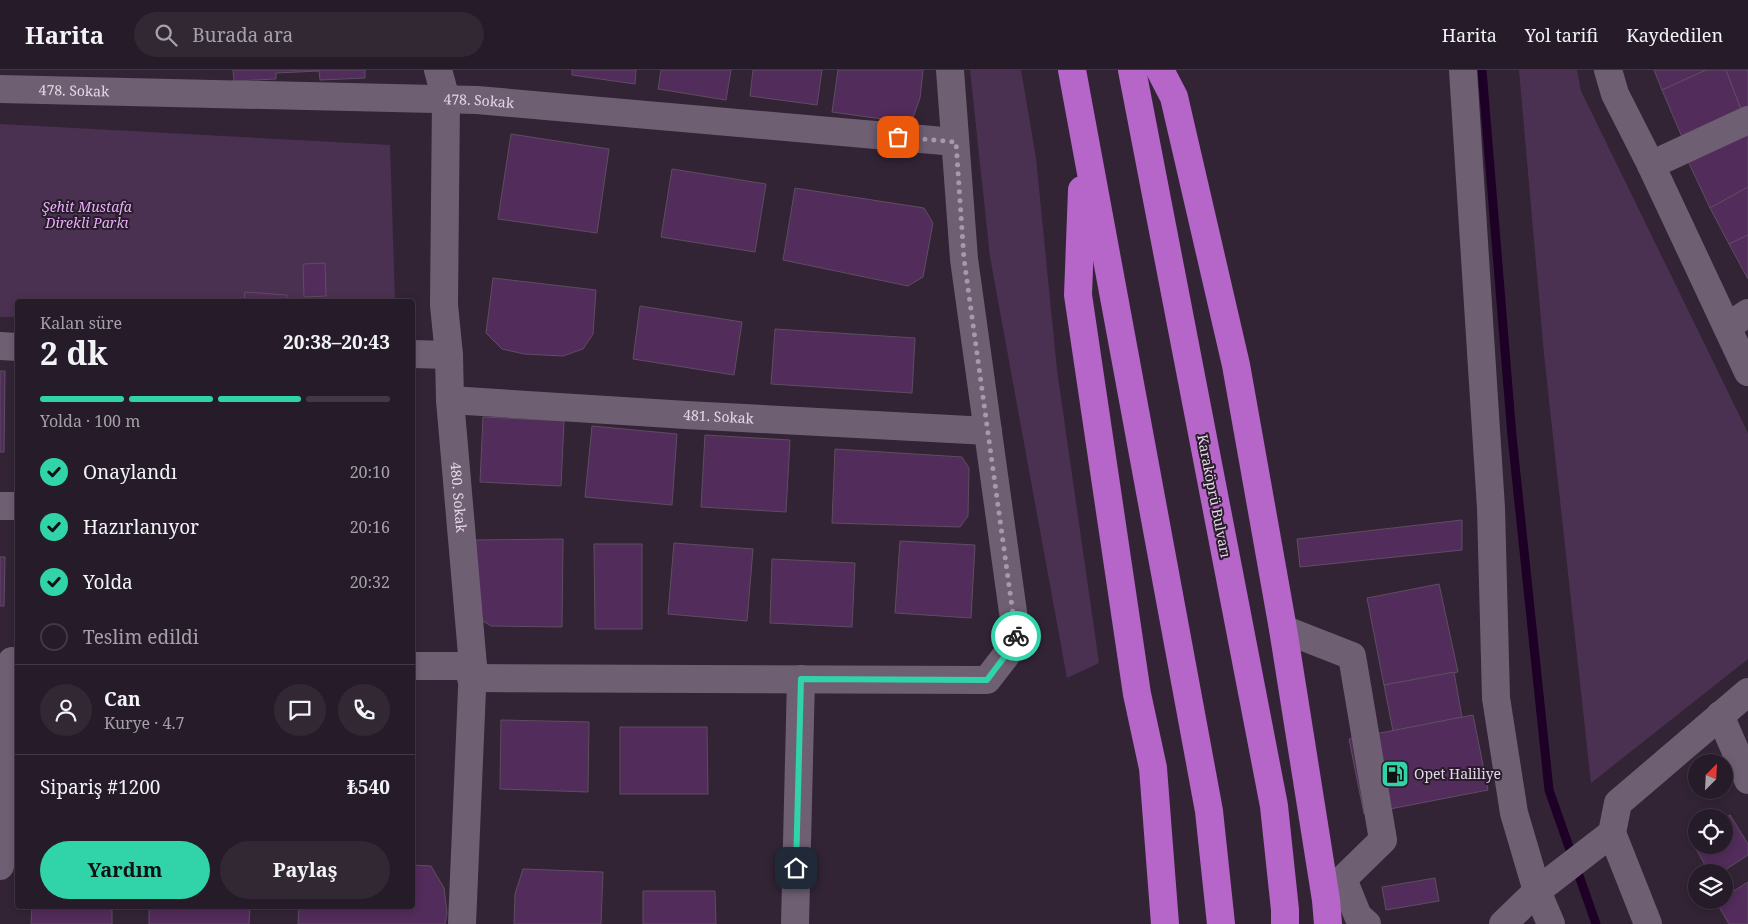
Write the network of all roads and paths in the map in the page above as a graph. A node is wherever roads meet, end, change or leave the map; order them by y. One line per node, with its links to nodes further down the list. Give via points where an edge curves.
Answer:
1 (438, 70): 9 (street, 480. Sokak)
2 (950, 70): 12 (street)
3 (1072, 70): 11 (highway)
4 (1132, 70): 41 (highway, Karaköprü Bulvarı, via 1274,806)
5 (1160, 70): 24 (highway, via 1174,97 1236,365)
6 (1463, 70): 35 (street, via 1491,508 1496,698 1514,812)
7 (1608, 70): 13 (street, via 1616,94)
8 (0, 89): 9 (street, 478. Sokak)
9 (446, 99): 12 (street, 478. Sokak); 18 (street, 480. Sokak, via 444,305)
10 (1748, 120): 13 (street)
11 (1084, 141): 39 (highway, via 1078,295 1137,694 1153,768); 40 (highway, via 1209,811)
12 (956, 142): 21 (street, via 964,259)
13 (1651, 165): 14 (street)
14 (1738, 320): 19 (street)
15 (0, 346): 16 (street)
16 (15, 347)
17 (415, 354): 18 (street)
18 (449, 355): 20 (street, 480. Sokak)
19 (1748, 372)
20 (450, 400): 21 (street, 481. Sokak); 27 (street, 480. Sokak)
21 (988, 431): 28 (street, via 1017,640 987,680)
22 (0, 506): 23 (street)
23 (15, 506)
24 (1282, 629): 34 (street, via 1352,656 1383,840); 36 (highway)
25 (10, 661): 33 (street)
26 (415, 666): 27 (street)
27 (472, 672): 28 (street); 37 (street, 480. Sokak)
28 (801, 679): 38 (street)
29 (1748, 692): 30 (street)
30 (1720, 715): 31 (street); 32 (street, via 1618,804)
31 (1748, 780)
32 (1612, 833): 35 (street); 45 (street)
33 (0, 866)
34 (1343, 878): 36 (street); 42 (street, via 1358,916)
35 (1537, 891): 43 (street); 44 (street)
36 (1327, 912)
37 (462, 924)
38 (795, 924)
39 (1165, 924)
40 (1221, 924)
41 (1285, 924)
42 (1367, 924)
43 (1502, 924)
44 (1551, 924)
45 (1648, 924)

